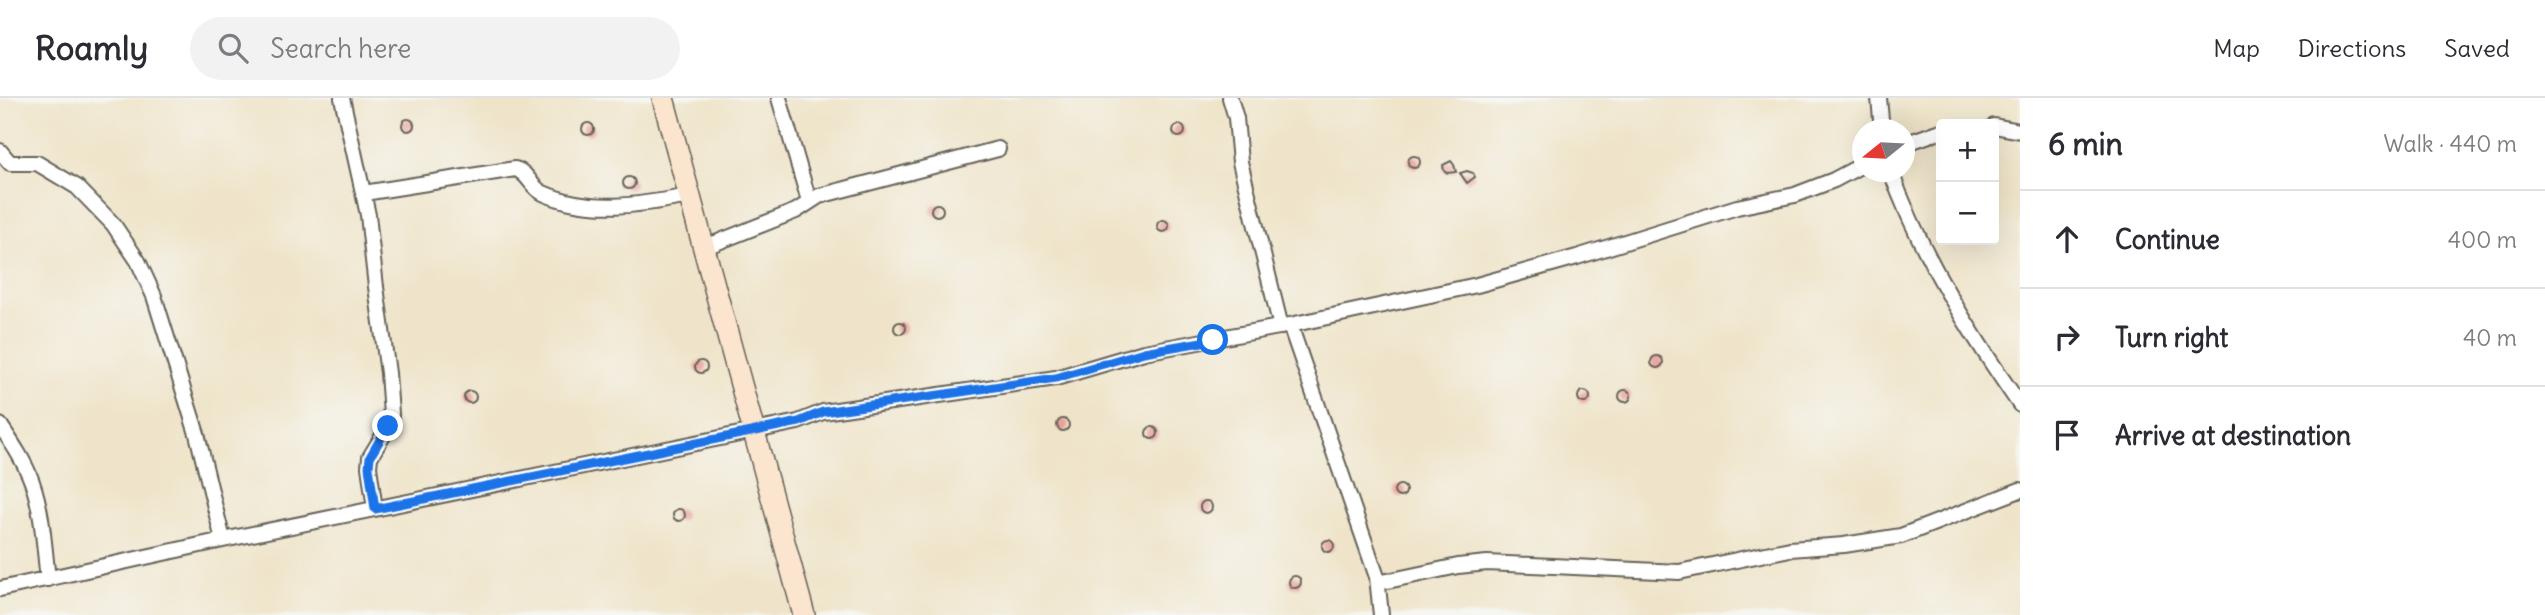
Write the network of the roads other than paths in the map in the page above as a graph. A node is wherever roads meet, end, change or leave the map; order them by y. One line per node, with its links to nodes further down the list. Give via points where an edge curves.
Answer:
1 (342, 98): 16 (street)
2 (663, 98): 17 (street)
3 (779, 98): 18 (street)
4 (1230, 98): 20 (street, via 1240,162)
5 (1879, 98): 6 (street)
6 (1881, 119)
7 (1999, 127): 8 (street)
8 (2020, 131)
9 (1936, 133): 10 (street)
10 (1915, 140)
11 (998, 149): 18 (street)
12 (5, 157): 14 (street); 26 (street, via 37,163 77,187 113,224 138,261 154,296 197,434)
13 (1852, 171): 20 (street, via 1795,195 1737,207 1477,285)
14 (0, 175)
15 (1895, 182): 21 (street, via 1933,268 1975,341)
16 (364, 193): 17 (street, via 515,169 523,172 537,191 572,203 607,207); 25 (street, via 391,414 384,437 370,457)
17 (689, 196): 19 (street)
18 (809, 201): 19 (street, via 796,211)
19 (703, 248): 23 (street)
20 (1285, 326): 23 (street, via 1144,352 1056,378 823,412 799,422); 28 (street)
21 (2020, 405)
22 (0, 425): 27 (street, via 32,482)
23 (752, 430): 25 (street); 30 (street)
24 (2020, 490): 28 (street, via 1901,536 1790,549 1679,572 1487,563)
25 (375, 509): 26 (street)
26 (223, 540): 27 (street)
27 (48, 579): 29 (street)
28 (1378, 583): 31 (street)
29 (0, 589)
30 (804, 615)
31 (1381, 615)

